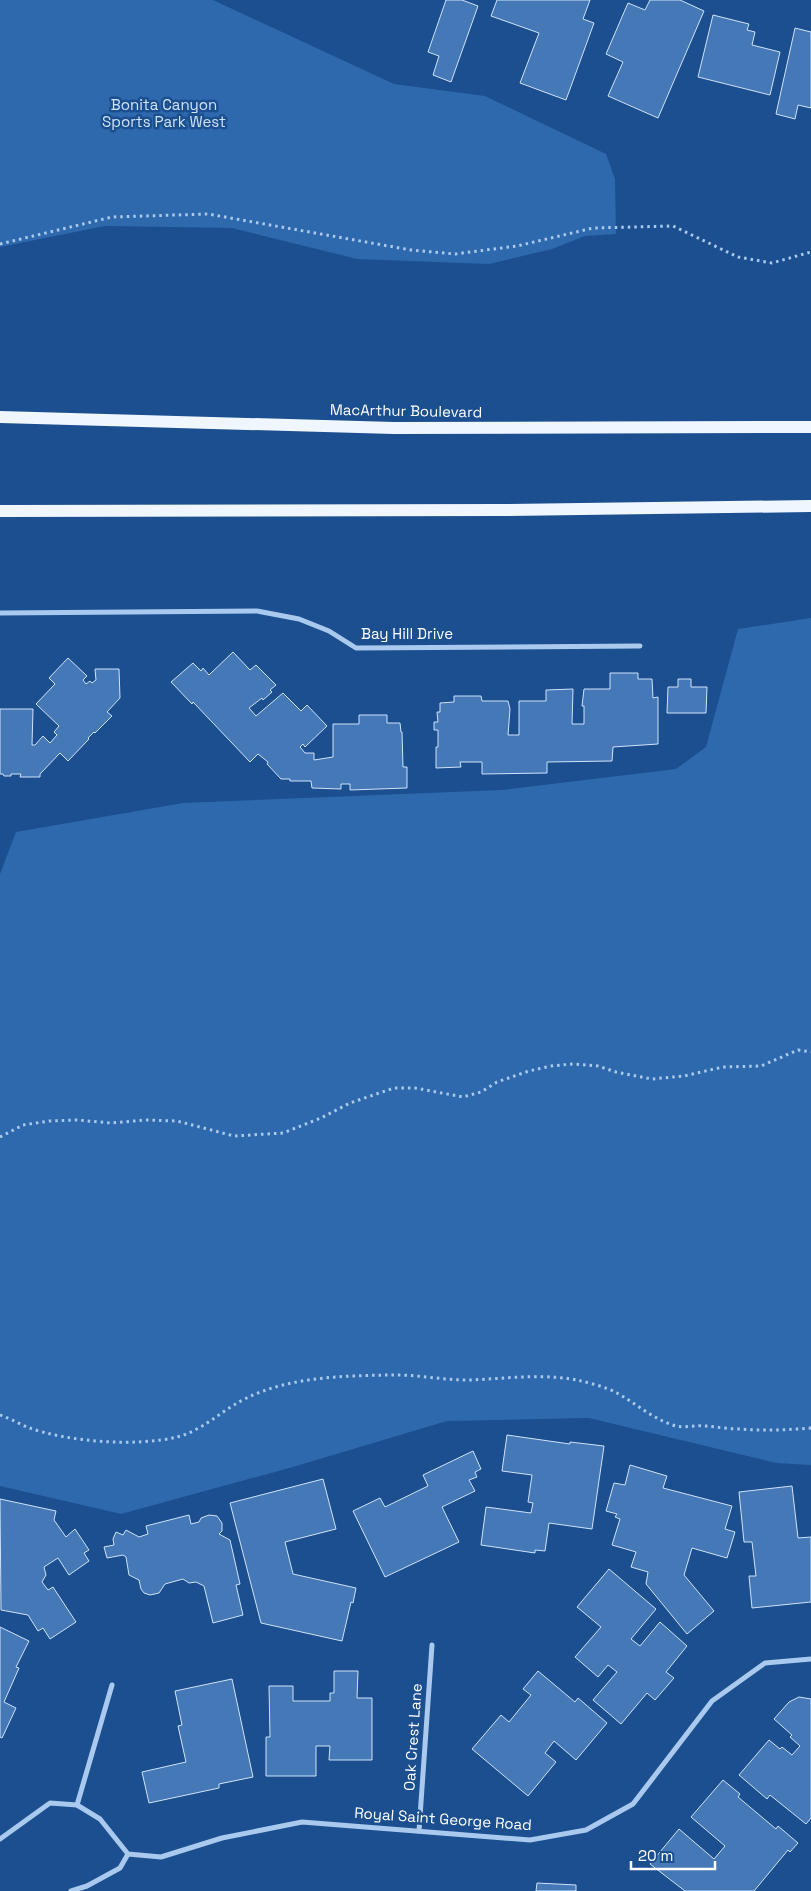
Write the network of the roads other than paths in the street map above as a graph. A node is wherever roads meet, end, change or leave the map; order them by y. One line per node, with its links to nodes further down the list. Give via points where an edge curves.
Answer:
1 (0, 417): 2 (main road, MacArthur Boulevard, via 394,428)
2 (811, 427)
3 (811, 506): 4 (main road)
4 (0, 512)
5 (0, 613): 6 (street, Bay Hill Drive, via 257,611 299,619 329,631 356,648)
6 (640, 646)
7 (432, 1645): 11 (street, Oak Crest Lane)
8 (811, 1659): 11 (street, Royal Saint George Road, via 765,1663 712,1701 633,1804 586,1830 530,1840)
9 (112, 1685): 10 (street)
10 (77, 1805): 12 (street, via 50,1803); 13 (street, via 100,1819)
11 (419, 1831): 13 (street, Royal Saint George Road, via 302,1822 222,1838 161,1857)
12 (0, 1840)
13 (128, 1854): 14 (street, via 120,1868)
14 (71, 1891)

